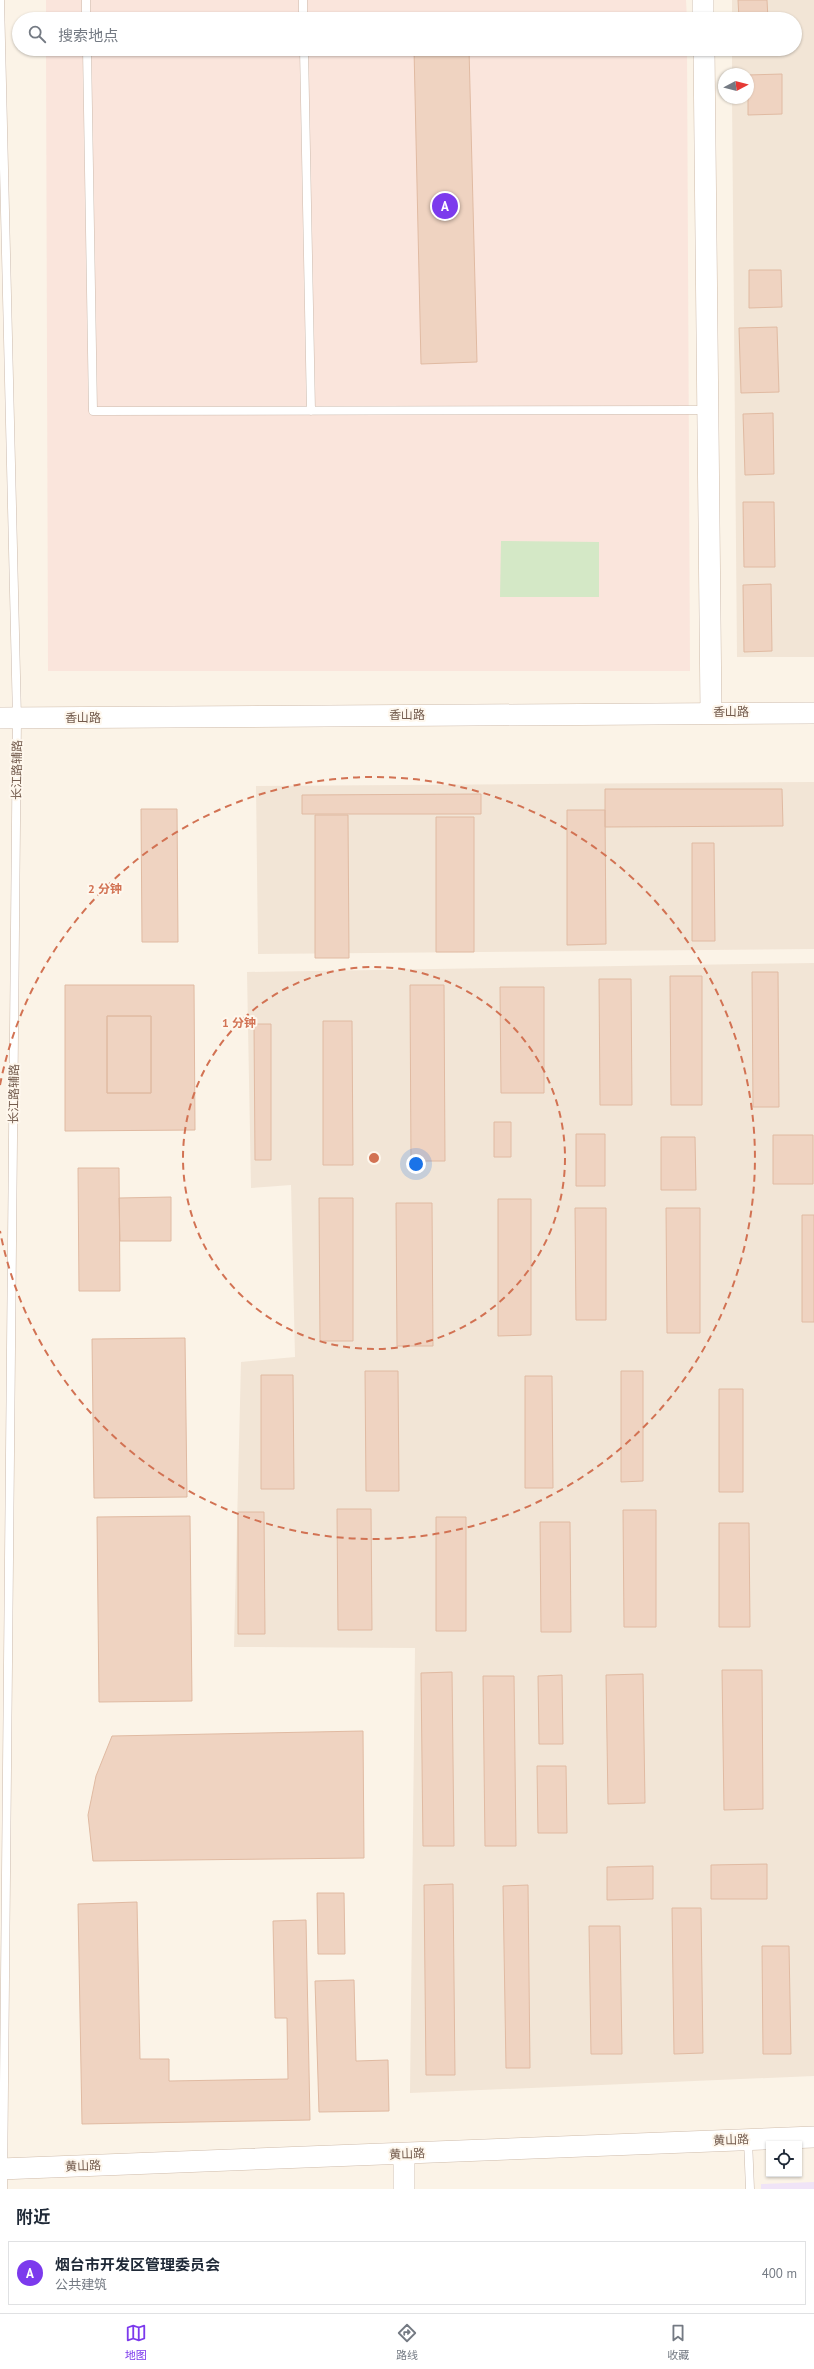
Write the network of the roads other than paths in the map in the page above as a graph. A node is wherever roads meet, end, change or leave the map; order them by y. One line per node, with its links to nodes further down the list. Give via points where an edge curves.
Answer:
1 (0, 0): 15 (lane, 长江路辅路)
2 (86, 0): 5 (lane)
3 (303, 0): 6 (lane)
4 (703, 0): 7 (street)
5 (86, 12)
6 (303, 12)
7 (703, 12)
8 (87, 56): 12 (lane, via 93,411)
9 (304, 56): 12 (lane)
10 (704, 56): 11 (street)
11 (708, 410): 12 (lane); 13 (street)
12 (311, 411)
13 (711, 712): 14 (street, 香山路); 15 (street, 香山路)
14 (814, 712)
15 (9, 718): 19 (lane, 长江路辅路)
16 (814, 2137): 17 (street, 黄山路)
17 (748, 2139): 18 (street, 黄山路); 22 (lane)
18 (404, 2154): 19 (street, 黄山路); 21 (street)
19 (1, 2169): 20 (lane, 长江路辅路)
20 (3, 2189)
21 (404, 2189)
22 (750, 2189)

